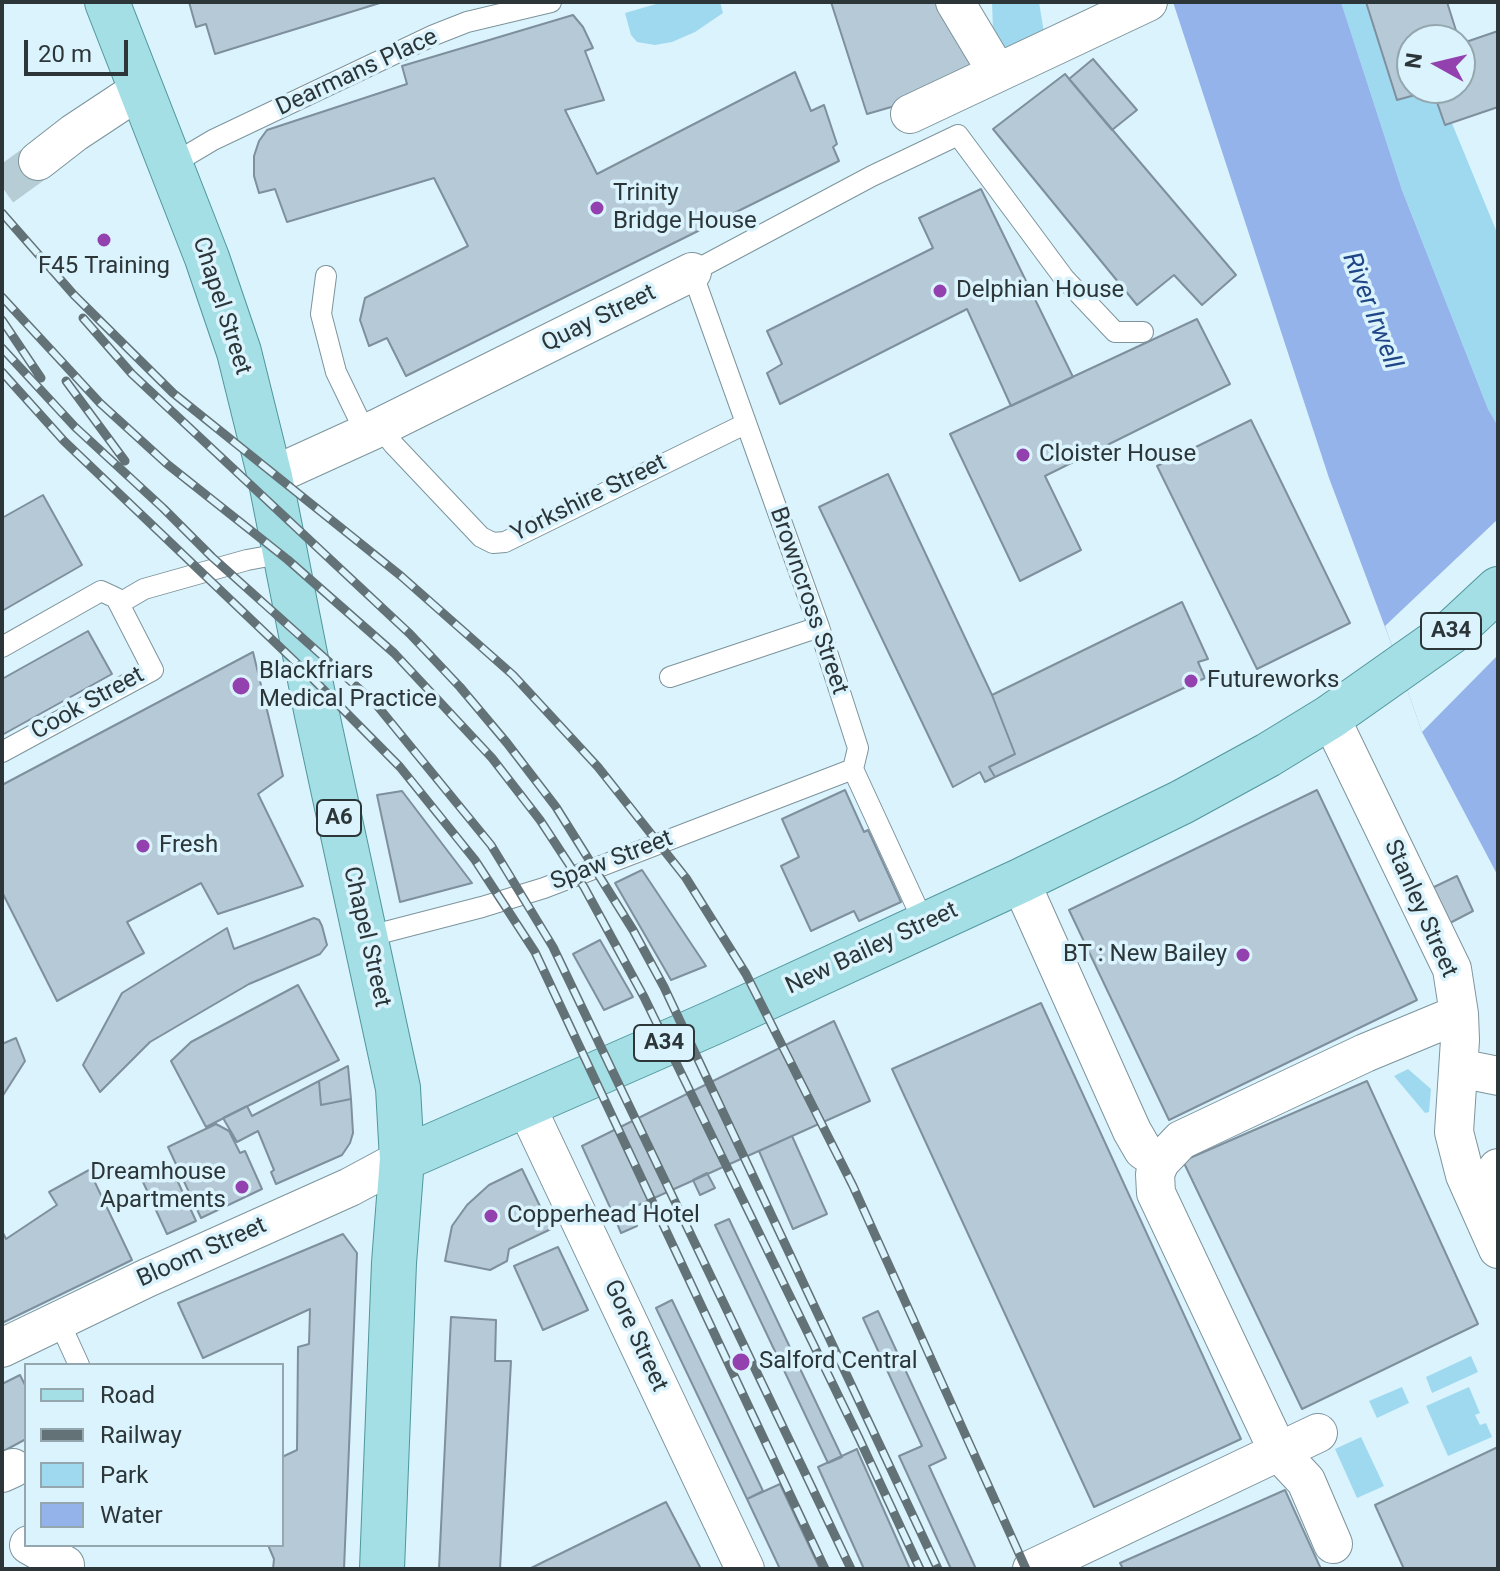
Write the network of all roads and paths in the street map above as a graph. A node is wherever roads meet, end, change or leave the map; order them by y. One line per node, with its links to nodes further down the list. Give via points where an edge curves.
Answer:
1 (107, 2): 6 (main road, Chapel Street / A6)
2 (551, 2): 9 (lane, Dearmans Place, via 434,35)
3 (955, 2): 5 (street)
4 (1148, 2): 5 (street)
5 (997, 72): 7 (street)
6 (142, 88): 8 (street); 9 (main road, Chapel Street / A6)
7 (910, 114)
8 (38, 161)
9 (171, 165): 15 (main road, Chapel Street / A6, via 239,352)
10 (692, 272): 12 (lane, Quay Street, via 958,135 1064,278 1115,332); 13 (lane, Browncross Street); 14 (street, Quay Street)
11 (326, 276): 14 (lane, via 321,314 336,372)
12 (1143, 332)
13 (745, 424): 14 (lane, Yorkshire Street, via 505,542 493,543); 19 (lane, Browncross Street)
14 (373, 430): 15 (street, Quay Street)
15 (270, 477): 16 (main road, Chapel Street / A6)
16 (285, 553): 18 (lane, via 144,589); 27 (main road, Chapel Street / A6)
17 (1498, 589): 22 (main road, A34, via 1455,629)
18 (120, 603): 20 (lane, via 101,591); 23 (lane, Cook Street, via 153,670)
19 (819, 627): 21 (lane); 24 (lane, Browncross Street, via 858,748)
20 (2, 647)
21 (670, 677)
22 (1330, 717): 25 (main road, New Bailey Street / A34, via 1182,802); 28 (street, Stanley Street, via 1452,969)
23 (2, 752)
24 (853, 769): 26 (lane, Browncross Street); 27 (lane, Spaw Street, via 544,888)
25 (1020, 881): 26 (main road, New Bailey Street / A34); 33 (street, via 1132,1131 1143,1150)
26 (925, 925): 31 (main road, New Bailey Street / A34)
27 (366, 937): 32 (main road, Chapel Street / A6, via 398,1088)
28 (1459, 1014): 29 (street, Stanley Street); 33 (street, via 1181,1140)
29 (1459, 1068): 30 (street); 34 (street, Stanley Street, via 1454,1132 1465,1175)
30 (1498, 1076)
31 (525, 1104): 32 (main road, New Bailey Street / A34); 47 (street, Gore Street)
32 (402, 1159): 36 (street, Bloom Street); 46 (main road, Chapel Street / A6)
33 (1160, 1162): 40 (street, via 1156,1193)
34 (1486, 1182): 35 (street, Stanley Street)
35 (1498, 1249)
36 (58, 1319): 37 (street, Bloom Street); 38 (lane)
37 (2, 1348)
38 (78, 1363)
39 (1318, 1433): 40 (street)
40 (1278, 1451): 44 (street, via 1306,1481); 48 (street)
41 (2, 1531): 42 (street)
42 (24, 1542)
43 (32, 1547): 45 (street)
44 (1330, 1556)
45 (65, 1565)
46 (382, 1569)
47 (745, 1569)
48 (1032, 1569)

